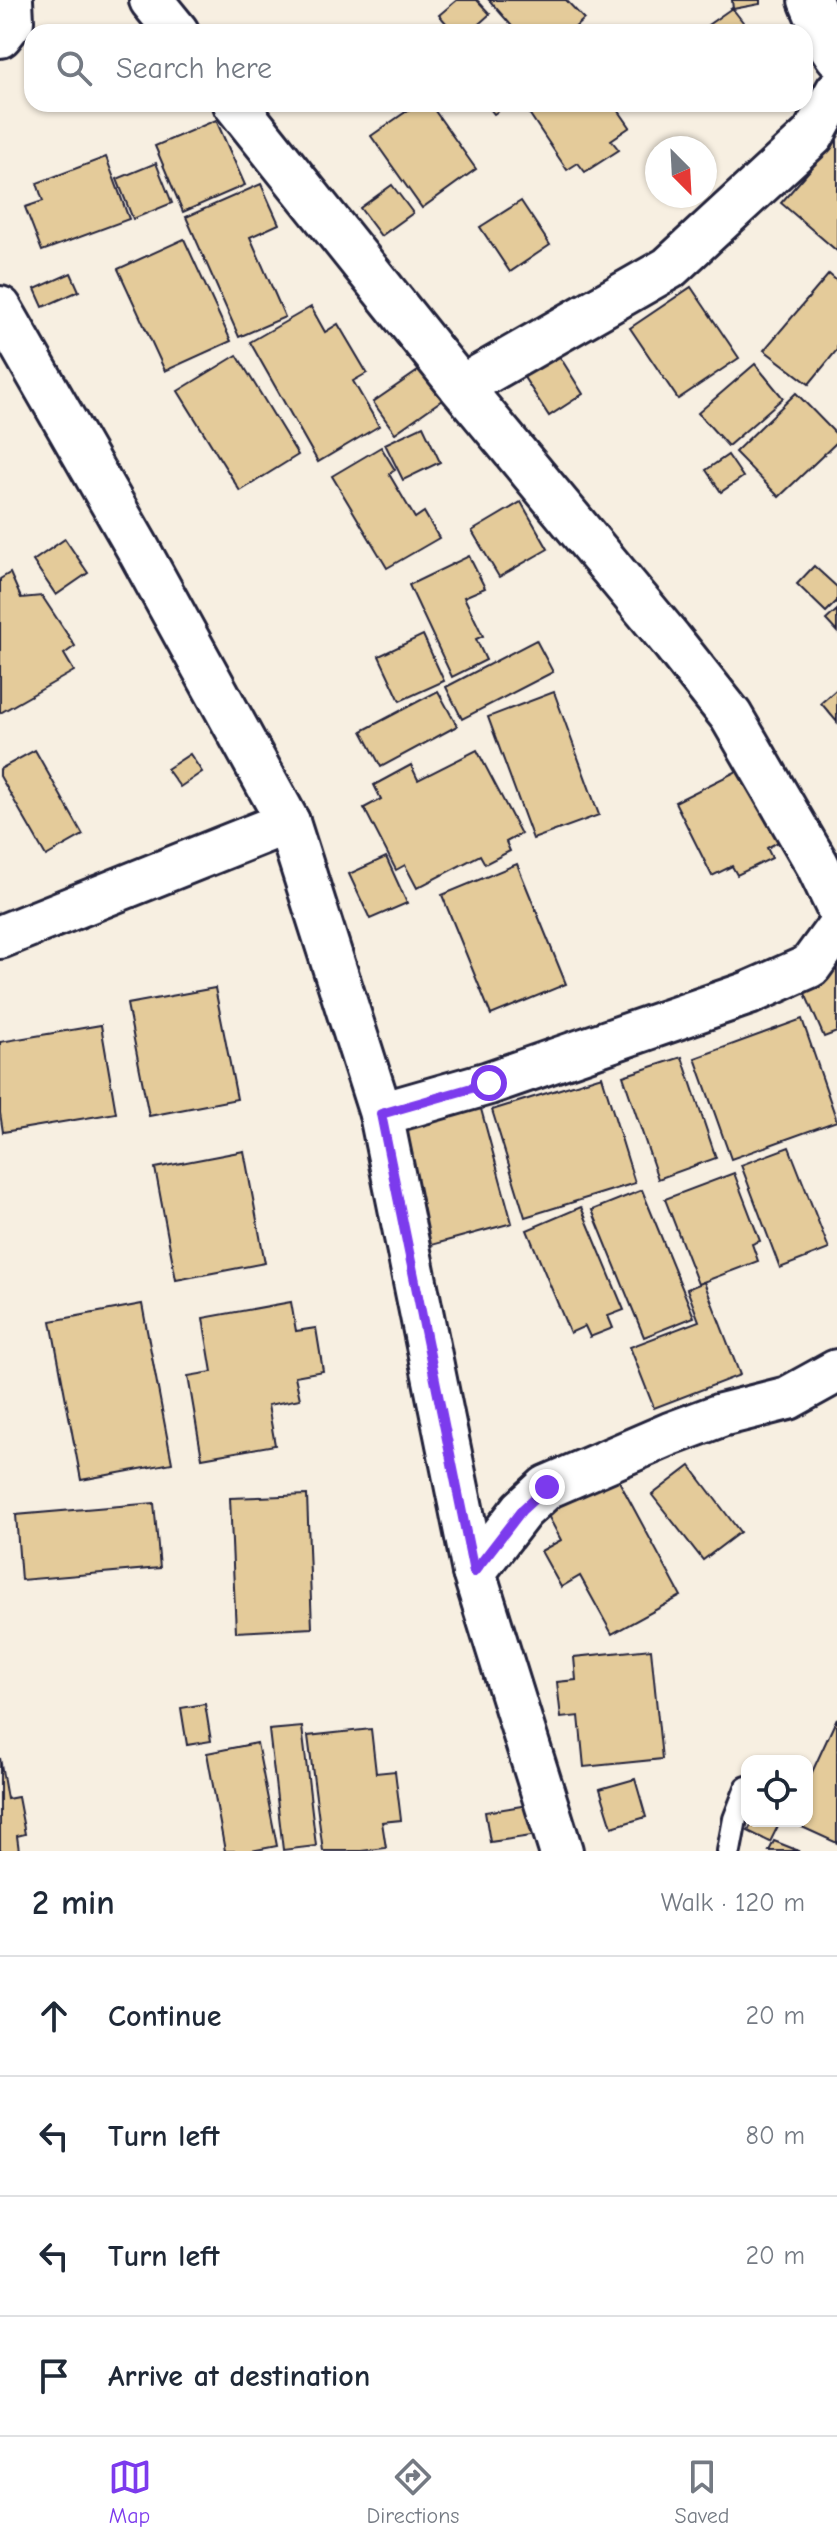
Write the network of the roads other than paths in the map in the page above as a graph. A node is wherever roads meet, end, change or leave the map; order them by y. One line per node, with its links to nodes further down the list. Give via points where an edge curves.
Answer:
1 (11, 0): 5 (street, via 12,21)
2 (151, 0): 4 (street)
3 (810, 0): 6 (street)
4 (170, 24)
5 (0, 36)
6 (837, 56)
7 (837, 91): 10 (street, via 813,135 669,268)
8 (241, 112): 10 (street)
9 (0, 308): 11 (street)
10 (461, 387): 12 (street, via 731,716)
11 (288, 822): 14 (street); 15 (street)
12 (837, 906)
13 (837, 929): 15 (street, via 810,966 749,993 489,1083)
14 (0, 937)
15 (381, 1114): 17 (street)
16 (837, 1371): 17 (street, via 788,1398 721,1415 547,1487)
17 (474, 1572): 19 (street)
18 (741, 1804): 20 (lane)
19 (561, 1851)
20 (729, 1851)

